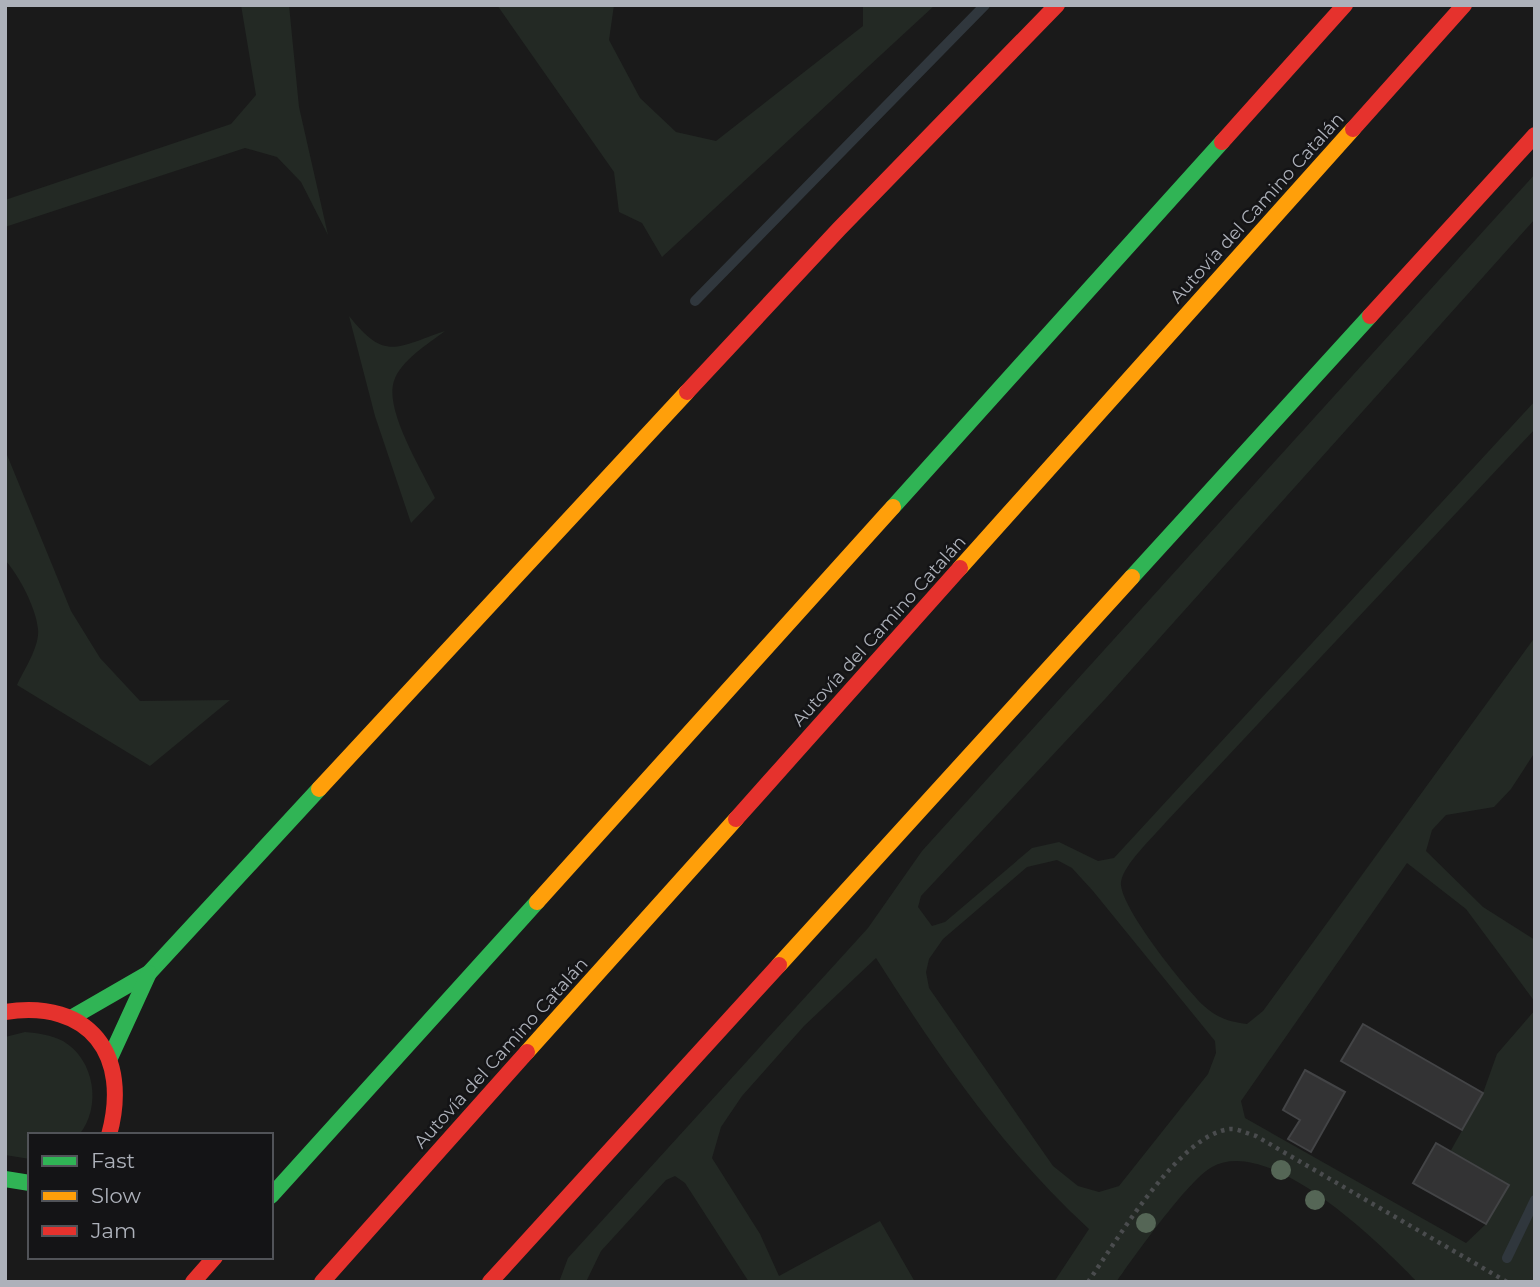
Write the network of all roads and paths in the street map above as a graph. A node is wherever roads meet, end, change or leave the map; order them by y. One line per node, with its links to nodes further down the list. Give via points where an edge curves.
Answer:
1 (1057, 5): 5 (main road, via 839,229)
2 (1345, 5): 12 (main road)
3 (1464, 5): 16 (main road, Autovía del Camino Catalán)
4 (1535, 135): 14 (main road)
5 (149, 973): 7 (main road); 8 (main road)
6 (5, 1013): 7 (main road, via 30,1008)
7 (71, 1018): 8 (main road, via 89,1029)
8 (110, 1058): 9 (main road, via 119,1100)
9 (110, 1133)
10 (5, 1179): 11 (main road)
11 (28, 1183)
12 (273, 1193)
13 (212, 1261): 15 (main road)
14 (496, 1279)
15 (193, 1282)
16 (322, 1282)
17 (1088, 1282): 18 (path, via 1154,1188 1181,1158 1204,1138 1231,1129 1256,1136)
18 (1507, 1282)

